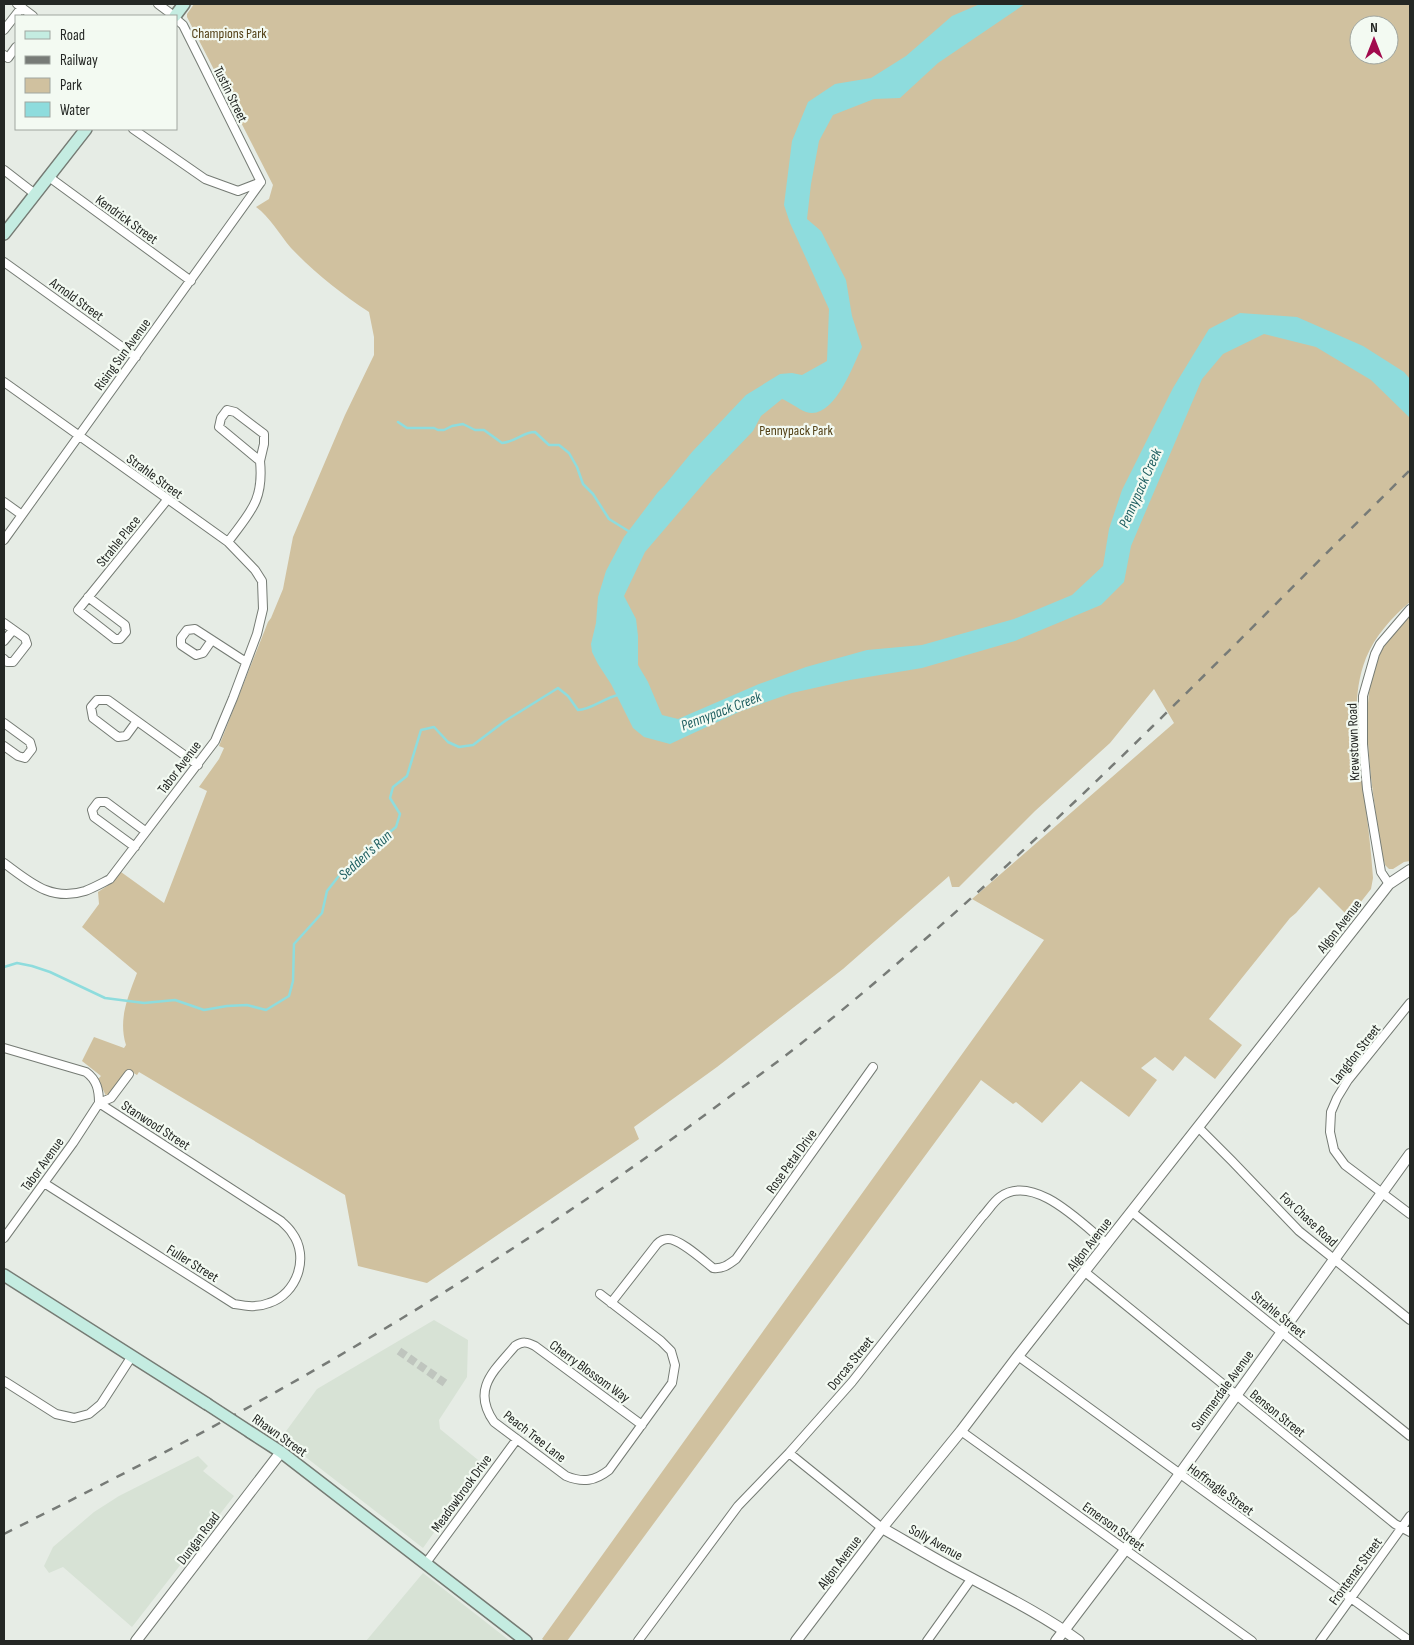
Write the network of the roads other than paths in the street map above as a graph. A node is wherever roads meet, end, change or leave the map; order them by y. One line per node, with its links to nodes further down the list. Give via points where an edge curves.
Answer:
1 (158, 4): 5 (street, Tustin Street)
2 (184, 4): 6 (main road)
3 (20, 5): 4 (street); 8 (street)
4 (32, 15)
5 (172, 15)
6 (176, 15)
7 (178, 20): 15 (street, Tustin Street)
8 (4, 30)
9 (15, 49): 10 (street, via 8,58)
10 (4, 55)
11 (85, 130): 14 (main road)
12 (135, 130): 15 (street, via 205,179 238,191)
13 (4, 170): 16 (street)
14 (49, 177): 16 (main road); 19 (street, Kendrick Street)
15 (261, 182): 19 (street, Rising Sun Avenue)
16 (35, 194): 17 (main road)
17 (4, 234)
18 (4, 262): 20 (street, Arnold Street)
19 (191, 281): 20 (street, Rising Sun Avenue)
20 (136, 357): 22 (street, Rising Sun Avenue)
21 (4, 382): 22 (street, Strahle Street)
22 (79, 437): 24 (street, Strahle Street); 26 (street, Rising Sun Avenue)
23 (260, 461): 23 (street, via 219,427 227,410 264,434); 28 (street, via 259,494)
24 (167, 500): 28 (street, Strahle Street); 29 (street, Strahle Place)
25 (4, 502): 26 (street)
26 (22, 515): 27 (street, Rising Sun Avenue)
27 (4, 540)
28 (228, 542): 30 (street, Strahle Street, via 262,581)
29 (88, 598): 29 (street, via 125,625 126,632 120,639 115,639 78,610)
30 (263, 609): 37 (street, Tabor Avenue)
31 (1410, 609): 46 (street, Krewstown Road, via 1380,644 1363,696 1367,788 1381,872)
32 (4, 622): 33 (street)
33 (13, 630): 35 (street); 36 (street, via 25,638 26,644 14,662)
34 (212, 640): 37 (street)
35 (4, 641)
36 (4, 659)
37 (246, 662): 41 (street, Tabor Avenue, via 215,741)
38 (137, 721): 38 (street, via 108,700 97,700 91,708 93,718 118,737 126,736); 41 (street)
39 (4, 723): 40 (street, via 30,742 32,749 25,758)
40 (4, 746)
41 (198, 765): 42 (street, Tabor Avenue)
42 (145, 831): 43 (street, Tabor Avenue); 43 (street, via 106,802 98,802 92,810 94,817)
43 (135, 847): 44 (street, Tabor Avenue, via 110,879 85,891 60,895 39,889)
44 (4, 863)
45 (1410, 870): 46 (street, Algon Avenue)
46 (1390, 884): 52 (street, Algon Avenue)
47 (1410, 1003): 55 (street, Langdon Street, via 1348,1080 1331,1112 1330,1132 1334,1150 1345,1164)
48 (4, 1048): 51 (street, Stanwood Street, via 86,1072 98,1088)
49 (873, 1067): 65 (street, Rose Petal Drive, via 736,1259 727,1267 713,1268 677,1242 669,1238 662,1240)
50 (130, 1074): 51 (street, via 111,1098)
51 (99, 1103): 54 (street, Tabor Avenue); 59 (street, Stanwood Street, via 281,1221)
52 (1198, 1128): 56 (street, Algon Avenue); 61 (street, Fox Chase Road, via 1299,1231)
53 (1410, 1154): 55 (street, Summerdale Avenue)
54 (44, 1183): 58 (street, Tabor Avenue); 59 (street, Fuller Street, via 234,1304 255,1306 283,1296 298,1274 301,1261)
55 (1382, 1193): 57 (street); 61 (street, Summerdale Avenue)
56 (1132, 1212): 60 (street, Algon Avenue); 67 (street, Strahle Street)
57 (1410, 1214)
58 (4, 1238)
59 (296, 1240)
60 (1107, 1244): 62 (street, Algon Avenue); 78 (street, Dorcas Street, via 1047,1197 1028,1190 1001,1196 852,1382)
61 (1334, 1259): 66 (street, Fox Chase Road); 67 (street, Summerdale Avenue)
62 (1084, 1272): 70 (street, Algon Avenue); 72 (street, Benson Street)
63 (4, 1275): 69 (main road, Rhawn Street)
64 (600, 1294): 65 (street)
65 (611, 1302): 73 (street, via 661,1341 671,1351 675,1365 672,1383)
66 (1410, 1320)
67 (1282, 1331): 72 (street, Summerdale Avenue); 75 (street, Strahle Street)
68 (520, 1342): 73 (street, Cherry Blossom Way, via 535,1346); 76 (street, Peach Tree Lane, via 488,1378 484,1392 488,1413 494,1422)
69 (132, 1356): 71 (street, via 101,1404 89,1414 74,1418 56,1414); 77 (main road, Rhawn Street, bridge)
70 (1018, 1356): 74 (street, Algon Avenue); 79 (street, Hoffnagle Street)
71 (4, 1381)
72 (1236, 1395): 79 (street, Summerdale Avenue); 82 (street, Benson Street)
73 (642, 1425): 76 (street, Peach Tree Lane, via 609,1470 591,1480 566,1476)
74 (961, 1431): 81 (street, Algon Avenue); 84 (street, Emerson Street)
75 (1410, 1436)
76 (517, 1438): 85 (street, Meadowbrook Drive)
77 (281, 1452): 85 (main road, Rhawn Street); 89 (street, Dungan Road)
78 (789, 1453): 81 (street, Solly Avenue); 91 (street, Dorcas Street, via 738,1506)
79 (1179, 1473): 84 (street, Summerdale Avenue); 87 (street, Hoffnagle Street)
80 (1410, 1516): 82 (street, Frontenac Street)
81 (882, 1528): 86 (street, Solly Avenue); 92 (street, Algon Avenue)
82 (1402, 1528): 83 (street, Benson Street); 87 (street, Frontenac Street)
83 (1410, 1532)
84 (1124, 1550): 88 (street, Summerdale Avenue); 96 (street, Emerson Street)
85 (426, 1563): 90 (main road, Rhawn Street)
86 (972, 1578): 88 (street, Solly Avenue); 93 (street)
87 (1351, 1598): 97 (street, Frontenac Street); 98 (street, Hoffnagle Street)
88 (1064, 1630): 94 (street, Summerdale Avenue); 95 (street, Solly Avenue)
89 (136, 1641)
90 (526, 1641)
91 (638, 1641)
92 (796, 1641)
93 (927, 1641)
94 (1056, 1641)
95 (1079, 1641)
96 (1252, 1641)
97 (1320, 1641)
98 (1410, 1641)

